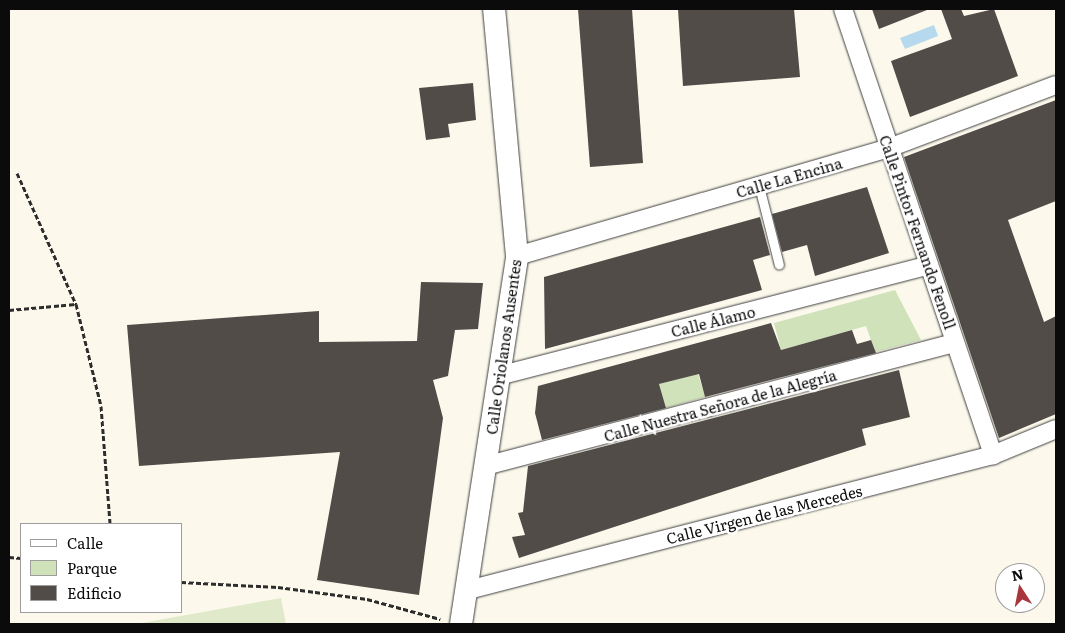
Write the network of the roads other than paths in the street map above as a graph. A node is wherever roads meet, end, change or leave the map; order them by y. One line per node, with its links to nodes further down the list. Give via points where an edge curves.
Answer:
1 (494, 9): 6 (street, Calle Oriolanos Ausentes)
2 (843, 9): 4 (street, Calle Pintor Fernando Fenoll)
3 (1056, 85): 4 (street, Calle La Encina)
4 (889, 148): 5 (street, Calle La Encina); 8 (street, Calle Pintor Fernando Fenoll)
5 (759, 186): 6 (street, Calle La Encina); 7 (lane)
6 (517, 256): 10 (street, Calle Oriolanos Ausentes)
7 (780, 265)
8 (929, 265): 9 (street, Calle Pintor Fernando Fenoll); 10 (street, Calle Álamo)
9 (955, 343): 12 (street, Calle Pintor Fernando Fenoll); 13 (street, Calle Nuestra Señora de la Alegría)
10 (498, 376): 13 (street, Calle Oriolanos Ausentes)
11 (1056, 429): 12 (street, Calle Virgen de las Mercedes)
12 (993, 455): 14 (street, Calle Virgen de las Mercedes)
13 (485, 466): 14 (street, Calle Oriolanos Ausentes)
14 (468, 590): 15 (street, Calle Oriolanos Ausentes)
15 (456, 623)

